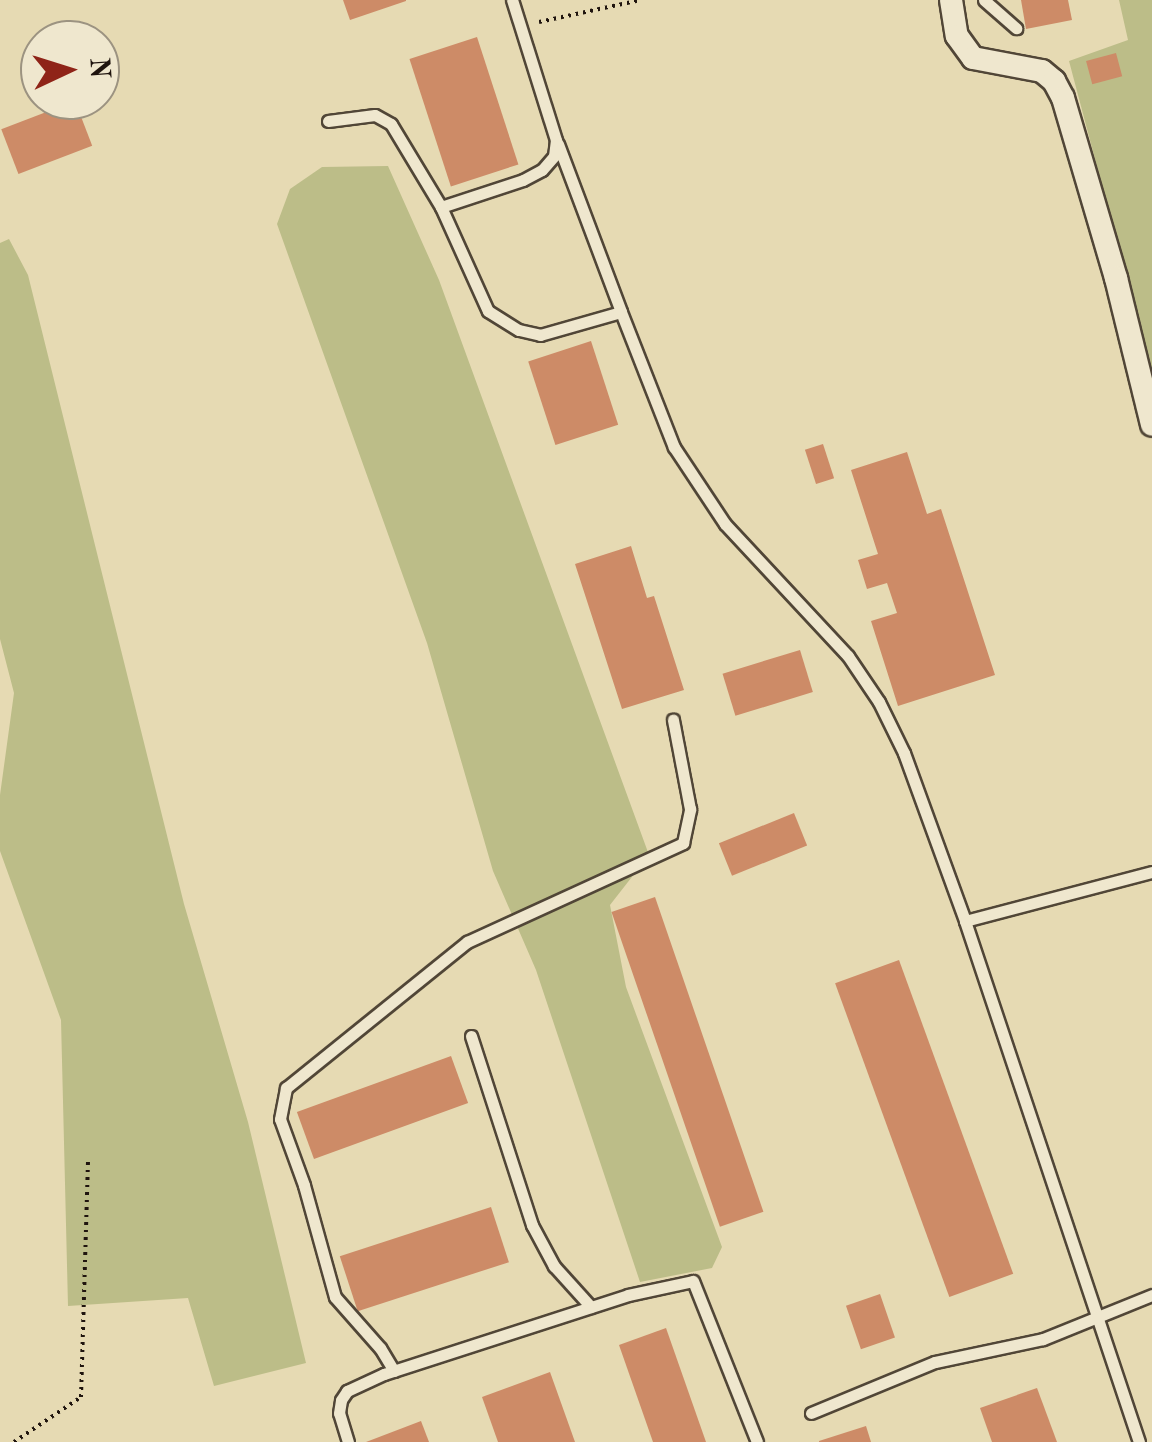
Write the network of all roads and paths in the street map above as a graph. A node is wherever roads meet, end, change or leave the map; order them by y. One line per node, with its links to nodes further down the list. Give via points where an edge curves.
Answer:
1 (512, 0): 5 (lane)
2 (640, 0): 5 (path)
3 (951, 0): 11 (street, via 957,36 974,58 1042,71 1063,98)
4 (984, 0): 6 (lane)
5 (520, 26): 8 (lane)
6 (1016, 28)
7 (328, 122): 9 (lane, via 375,115 390,124)
8 (556, 140): 9 (lane, via 542,170); 10 (lane)
9 (441, 207): 10 (lane, via 488,311 520,330 540,335)
10 (620, 312): 14 (lane, via 674,447 724,524 848,656 879,702)
11 (1152, 425)
12 (674, 720): 20 (lane, via 690,809 683,843 467,942 286,1088 280,1119 335,1297)
13 (1152, 872): 14 (lane)
14 (965, 921): 19 (lane)
15 (471, 1036): 18 (lane, via 532,1225 554,1266)
16 (88, 1160): 22 (path, via 80,1397)
17 (1152, 1295): 19 (lane)
18 (591, 1307): 20 (lane); 24 (lane, via 694,1281)
19 (1098, 1316): 21 (lane, via 1042,1339 935,1362); 25 (lane)
20 (394, 1371): 23 (lane, via 347,1391 341,1400)
21 (811, 1413)
22 (14, 1442)
23 (348, 1442)
24 (757, 1442)
25 (1139, 1442)

